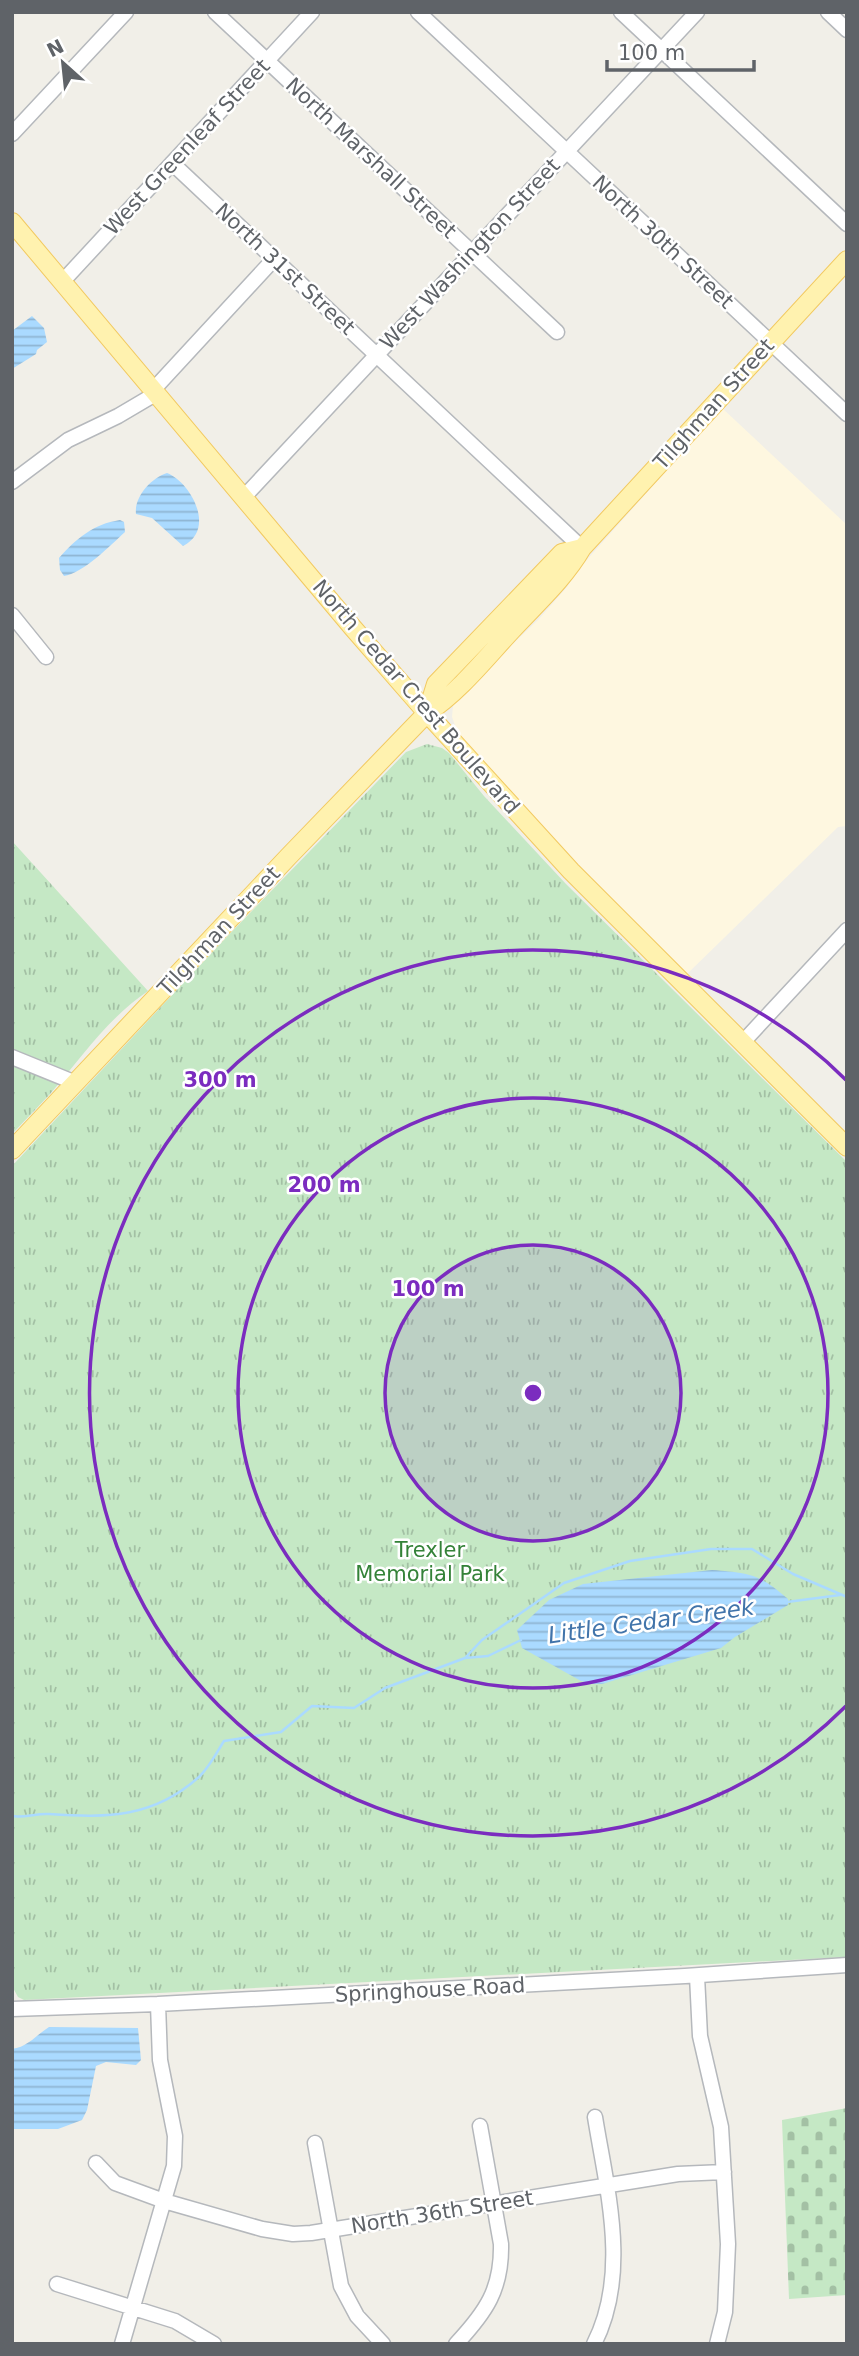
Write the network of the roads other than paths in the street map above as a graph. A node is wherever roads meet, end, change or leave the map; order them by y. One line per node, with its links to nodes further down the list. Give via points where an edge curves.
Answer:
1 (126, 12): 11 (street)
2 (215, 12): 10 (street, North Marshall Street)
3 (312, 12): 10 (street, West Greenleaf Street)
4 (418, 12): 12 (street, North 30th Street)
5 (621, 12): 9 (street)
6 (697, 12): 9 (street, West Washington Street)
7 (828, 12): 8 (street)
8 (847, 30)
9 (661, 50): 12 (street, West Washington Street); 15 (street)
10 (267, 61): 13 (street, West Greenleaf Street); 16 (street, North Marshall Street)
11 (12, 134)
12 (567, 151): 16 (street, West Washington Street); 21 (street, North 30th Street)
13 (172, 163): 17 (street, North 31st Street); 19 (street, West Greenleaf Street)
14 (12, 222): 19 (main road, North Cedar Crest Boulevard)
15 (847, 224)
16 (472, 253): 20 (street, North Marshall Street); 22 (street, West Washington Street)
17 (274, 259): 22 (street, North 31st Street); 23 (street)
18 (847, 260): 21 (main road, Tilghman Street)
19 (62, 281): 23 (main road, North Cedar Crest Boulevard)
20 (557, 332)
21 (770, 343): 24 (street, North 30th Street); 27 (main road, Tilghman Street)
22 (376, 354): 26 (street, West Washington Street); 27 (street, North 31st Street)
23 (155, 391): 25 (street, via 68,440); 26 (main road, North Cedar Crest Boulevard)
24 (847, 414)
25 (12, 482)
26 (244, 497): 30 (main road, North Cedar Crest Boulevard)
27 (582, 548): 30 (main road, Tilghman Street, via 503,640)
28 (12, 615): 29 (street)
29 (46, 657)
30 (428, 713): 32 (main road, North Cedar Crest Boulevard, via 571,871); 34 (main road, Tilghman Street)
31 (847, 930): 32 (street)
32 (743, 1042): 35 (main road, North Cedar Crest Boulevard)
33 (12, 1057): 34 (street)
34 (76, 1083): 36 (main road, Tilghman Street)
35 (845, 1141)
36 (12, 1150)
37 (847, 1965): 38 (street, Springhouse Road)
38 (697, 1976): 39 (street, Springhouse Road); 45 (street, via 700,2036 719,2118)
39 (159, 2004): 40 (street, Springhouse Road); 47 (street, via 160,2060 176,2153)
40 (14, 2006)
41 (595, 2117): 46 (street)
42 (480, 2126): 48 (street)
43 (315, 2143): 49 (street)
44 (96, 2163): 47 (street, North 36th Street, via 115,2183)
45 (724, 2172): 46 (street, North 36th Street); 57 (street, via 728,2244 725,2312)
46 (606, 2186): 48 (street, North 36th Street); 56 (street, via 613,2234 612,2291)
47 (164, 2201): 49 (street, North 36th Street, via 279,2233); 51 (street)
48 (495, 2203): 49 (street, North 36th Street); 55 (street, via 501,2244 498,2280 485,2311)
49 (330, 2230): 54 (street, via 336,2270 348,2302)
50 (57, 2284): 51 (street)
51 (133, 2307): 52 (street); 53 (street, via 175,2322)
52 (122, 2344)
53 (214, 2344)
54 (383, 2344)
55 (456, 2344)
56 (594, 2344)
57 (717, 2344)

